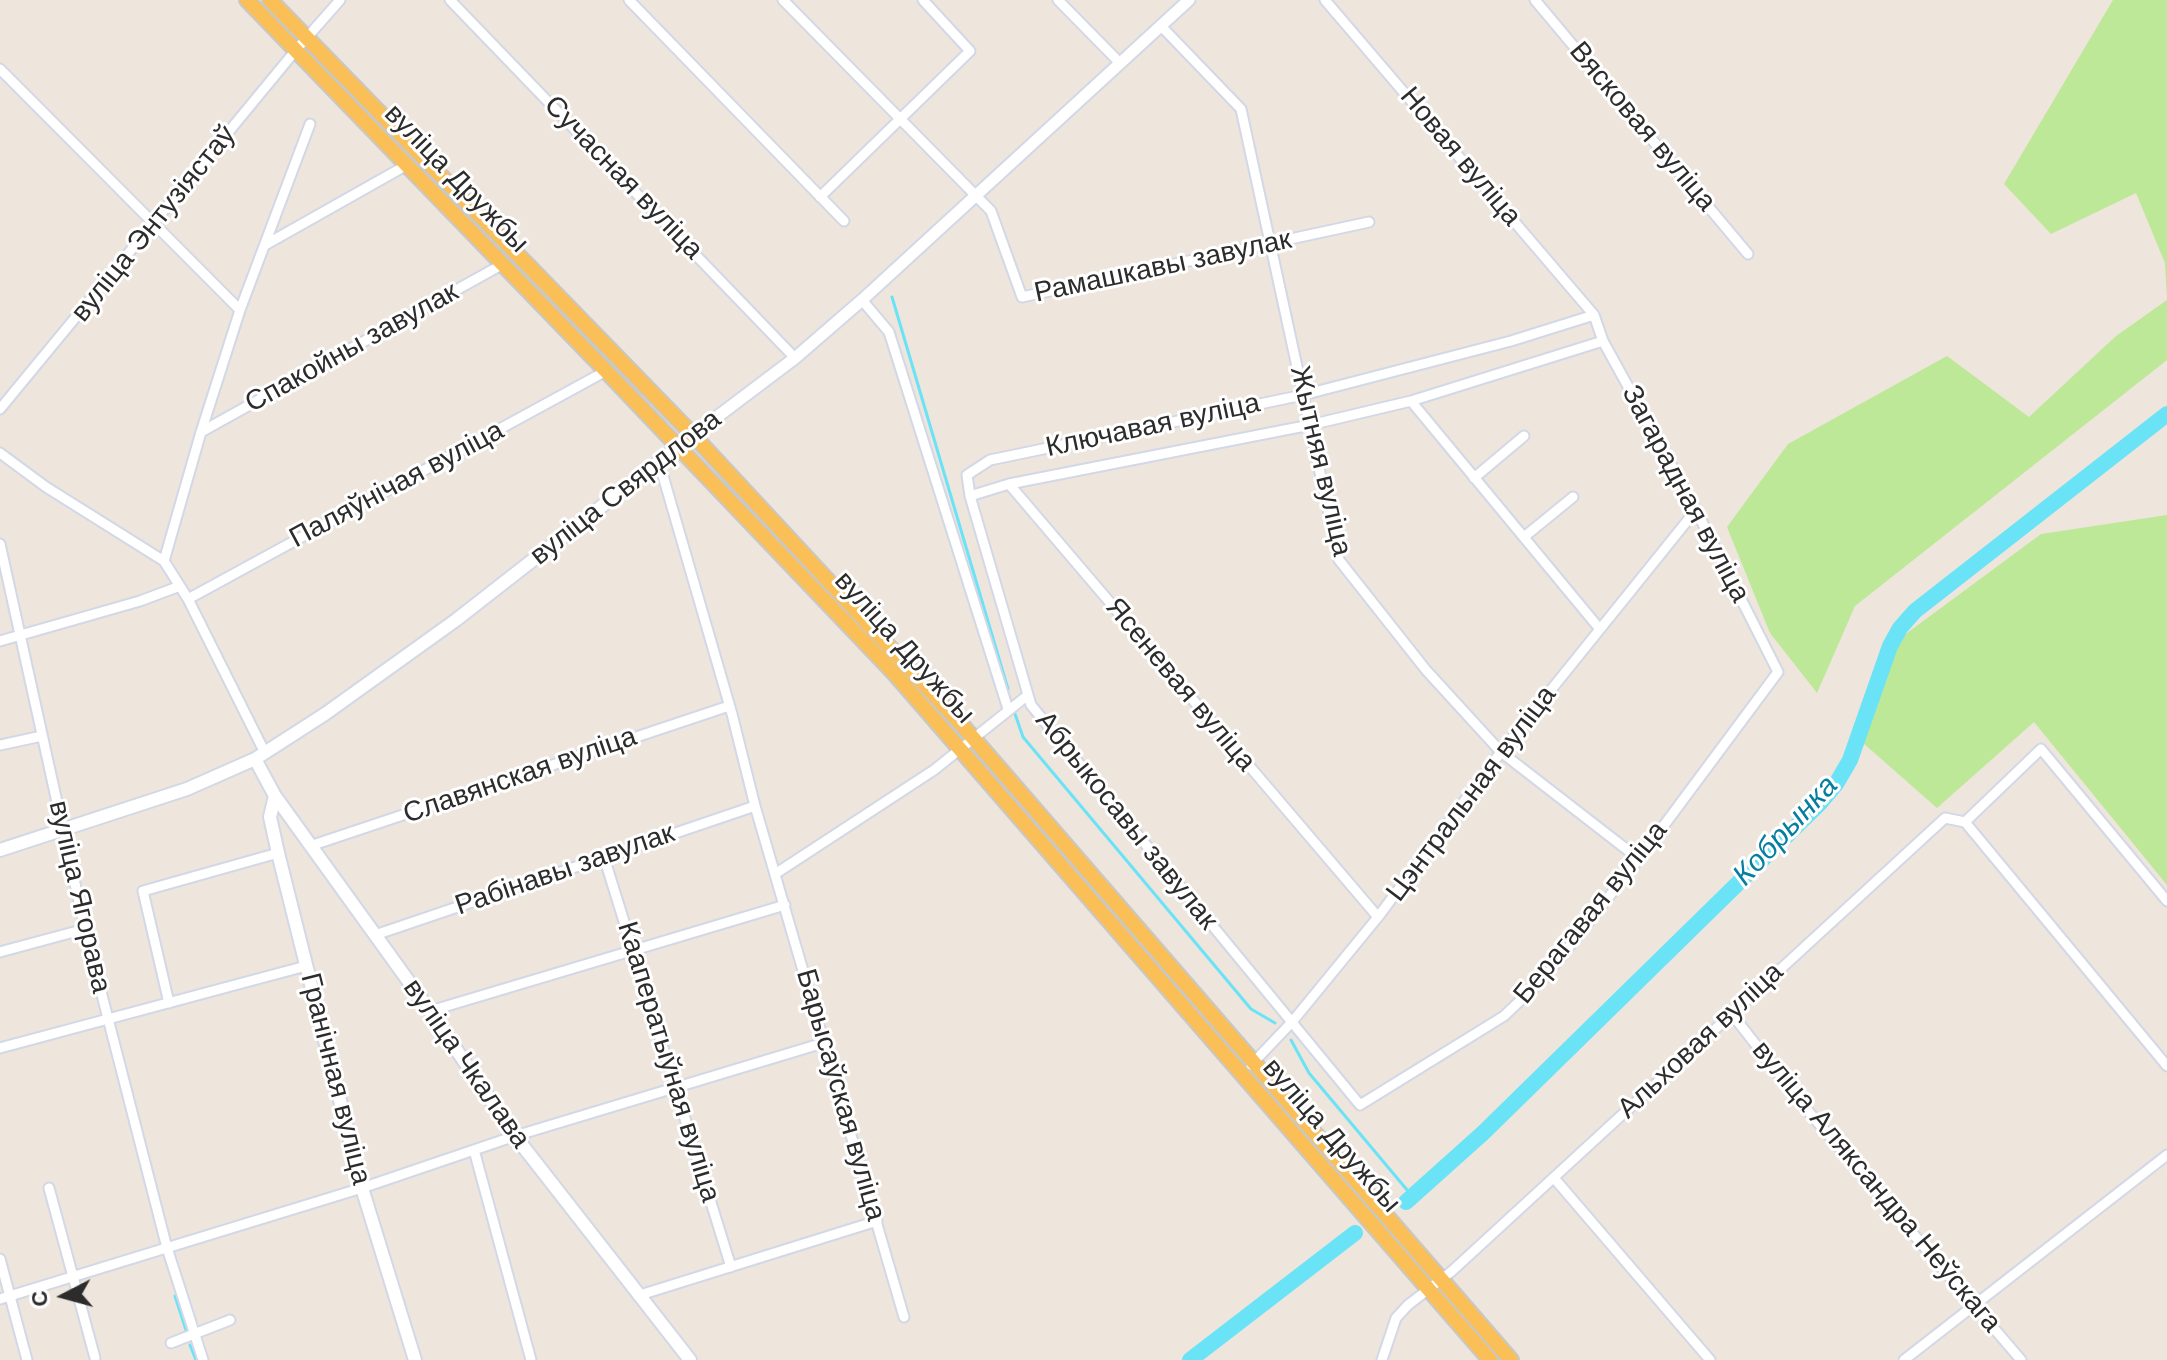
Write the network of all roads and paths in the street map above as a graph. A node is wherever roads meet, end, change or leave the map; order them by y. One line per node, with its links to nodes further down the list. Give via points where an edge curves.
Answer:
1 (247, 0): 14 (main road, вуліца Дружбы)
2 (270, 0): 13 (main road, вуліца Дружбы)
3 (340, 0): 13 (street, вуліца Энтузіястаў)
4 (450, 0): 33 (street, Сучасная вуліца)
5 (629, 0): 21 (street)
6 (783, 0): 17 (street)
7 (923, 0): 17 (street, via 970,51)
8 (1058, 0): 15 (street)
9 (1189, 0): 12 (street, вуліца Свярдлова)
10 (1325, 0): 31 (street, Новая вуліца)
11 (1535, 0): 27 (street, Вясковая вуліца)
12 (1161, 26): 15 (street, вуліца Свярдлова); 26 (street, Жытняя вуліца, via 1241,109)
13 (307, 38): 14 (street, вуліца Энтузіястаў); 40 (main road, вуліца Дружбы)
14 (296, 50): 19 (main road, вуліца Дружбы); 24 (street, вуліца Энтузіястаў)
15 (1120, 63): 20 (street, вуліца Свярдлова)
16 (0, 69): 24 (street)
17 (900, 120): 20 (street); 21 (street)
18 (310, 124): 25 (street)
19 (405, 166): 25 (street); 28 (main road, вуліца Дружбы)
20 (974, 195): 26 (street, Рамашкавы завулак, via 991,211 1022,297); 29 (street, вуліца Свярдлова)
21 (820, 197): 22 (street)
22 (844, 221)
23 (1369, 222): 26 (street, Рамашкавы завулак)
24 (154, 224): 30 (street); 37 (street, вуліца Энтузіястаў)
25 (265, 245): 30 (street)
26 (1271, 246): 35 (street, Жытняя вуліца)
27 (1748, 254)
28 (503, 264): 34 (main road, вуліца Дружбы); 39 (street, Спакойны завулак)
29 (862, 300): 33 (street, вуліца Свярдлова); 63 (street, Абрыкосавы завулак, via 889,332)
30 (240, 310): 39 (street)
31 (1594, 315): 32 (street, Загарадная вуліца); 35 (street, Ключавая вуліца)
32 (1603, 341): 36 (street, Ключавая вуліца); 50 (street, Загарадная вуліца)
33 (795, 358): 40 (street, вуліца Свярдлова)
34 (606, 371): 40 (main road, via 678,436); 42 (main road, вуліца Дружбы); 55 (street, Паляўнічая вуліца)
35 (1303, 395): 38 (street, Жытняя вуліца); 47 (street, Ключавая вуліца, via 990,460 967,475)
36 (1411, 401): 38 (street, Ключавая вуліца); 45 (street)
37 (0, 409)
38 (1310, 425): 46 (street, Ключавая вуліца); 68 (street, Жытняя вуліца, via 1339,560 1426,670)
39 (201, 432): 53 (street)
40 (693, 435): 42 (main road, вуліца Свярдлова); 49 (main road, вуліца Дружбы)
41 (1524, 436): 45 (street)
42 (678, 447): 44 (main road, вуліца Свярдлова); 49 (main road, via 693,448); 60 (main road, вуліца Дружбы)
43 (0, 453): 53 (street)
44 (659, 462): 62 (street, Барысаўская вуліца); 69 (main road, вуліца Свярдлова, via 456,620)
45 (1474, 478): 51 (street)
46 (1009, 484): 47 (street); 83 (street, Ясеневая вуліца)
47 (970, 496): 61 (street, Абрыкосавы завулак)
48 (1573, 497): 51 (street)
49 (758, 506): 65 (main road, вуліца Дружбы)
50 (1696, 510): 56 (street, Цэнтральная вуліца); 59 (street, Загарадная вуліца)
51 (1524, 537): 56 (street)
52 (0, 544): 57 (street, вуліца Ягорава)
53 (164, 561): 54 (street)
54 (180, 586): 55 (street); 57 (street)
55 (188, 599): 69 (street)
56 (1599, 628): 68 (street, Цэнтральная вуліца)
57 (19, 637): 58 (street); 64 (street, вуліца Ягорава)
58 (0, 641)
59 (1778, 672): 79 (street, Берагавая вуліца)
60 (894, 673): 65 (main road, via 957,737); 67 (main road, вуліца Дружбы)
61 (1028, 695): 63 (street); 94 (street, Абрыкосавы завулак)
62 (729, 706): 71 (street, Барысаўская вуліца); 75 (street, Славянская вуліца)
63 (1008, 709): 65 (street)
64 (42, 736): 66 (street); 74 (street, вуліца Ягорава)
65 (973, 738): 67 (street); 72 (main road, вуліца Дружбы)
66 (0, 745)
67 (961, 748): 72 (main road, via 972,749); 80 (street); 89 (main road, вуліца Дружбы)
68 (1501, 752): 79 (street, Жытняя вуліца); 83 (street, Цэнтральная вуліца)
69 (260, 756): 70 (main road, вуліца Чкалава); 74 (main road, вуліца Свярдлова, via 187,789)
70 (275, 796): 75 (main road, вуліца Чкалава); 77 (main road, Гранічная вуліца, via 270,817)
71 (755, 806): 78 (street, Рабінавы завулак); 80 (street, Барысаўская вуліца)
72 (1037, 813): 97 (main road, вуліца Дружбы)
73 (1965, 822): 81 (street, via 2041,749); 92 (street, Альховая вуліца, via 1945,818); 98 (street)
74 (62, 831): 76 (main road, вуліца Свярдлова); 84 (street, вуліца Ягорава)
75 (310, 846): 85 (main road, вуліца Чкалава)
76 (0, 850)
77 (278, 853): 88 (main road, Гранічная вуліца); 90 (street, via 143,891)
78 (604, 857): 85 (street, Рабінавы завулак); 86 (street, Кааператыўная вуліца)
79 (1639, 859): 101 (street, Берагавая вуліца, via 1545,977 1504,1016)
80 (775, 874): 82 (street, Барысаўская вуліца)
81 (2167, 901)
82 (785, 905): 86 (street); 95 (street, Барысаўская вуліца)
83 (1378, 917): 94 (street, Цэнтральная вуліца)
84 (85, 929): 87 (street); 93 (street, вуліца Ягорава)
85 (375, 935): 91 (main road, вуліца Чкалава)
86 (634, 951): 91 (street); 100 (street, Кааператыўная вуліца)
87 (0, 952)
88 (306, 966): 90 (street); 107 (main road, Гранічная вуліца)
89 (1181, 1002): 97 (main road, via 1237,1059); 99 (main road, вуліца Дружбы)
90 (169, 1003): 93 (street)
91 (430, 1011): 102 (main road, вуліца Чкалава)
92 (1731, 1013): 105 (street, Альховая вуліца); 118 (street, вуліца Аляксандра Неўскага)
93 (108, 1020): 96 (street); 110 (street, вуліца Ягорава)
94 (1292, 1022): 97 (street, Цэнтральная вуліца); 101 (street, Абрыкосавы завулак)
95 (823, 1043): 100 (street); 109 (street, Барысаўская вуліца)
96 (0, 1048)
97 (1255, 1061): 99 (street, Цэнтральная вуліца); 114 (main road, вуліца Дружбы)
98 (2167, 1066)
99 (1243, 1072): 108 (main road, вуліца Дружбы)
100 (673, 1088): 102 (street); 112 (street, Кааператыўная вуліца)
101 (1360, 1105)
102 (515, 1136): 103 (street); 116 (main road, вуліца Чкалава)
103 (474, 1150): 107 (street); 128 (street)
104 (2167, 1155): 118 (street)
105 (1554, 1178): 114 (street, Альховая вуліца); 132 (street)
106 (49, 1188): 113 (street)
107 (362, 1188): 110 (street); 127 (main road, Гранічная вуліца)
108 (1370, 1220): 114 (main road, via 1425,1277); 115 (main road, вуліца Дружбы)
109 (877, 1221): 112 (street); 119 (street, Барысаўская вуліца)
110 (167, 1248): 113 (street); 121 (street, вуліца Ягорава)
111 (0, 1259): 117 (street)
112 (731, 1267): 116 (street)
113 (71, 1277): 117 (street); 123 (street)
114 (1443, 1278): 115 (street, Альховая вуліца); 124 (main road, вуліца Дружбы)
115 (1430, 1290): 124 (main road, via 1444,1290); 130 (street, Альховая вуліца, via 1396,1318); 131 (main road, вуліца Дружбы)
116 (640, 1295): 129 (main road, вуліца Чкалава)
117 (4, 1298): 125 (street)
118 (1975, 1305): 133 (street); 134 (street, вуліца Аляксандра Неўскага)
119 (904, 1317)
120 (230, 1320): 121 (street)
121 (193, 1333): 122 (street); 126 (street, вуліца Ягорава)
122 (171, 1343)
123 (95, 1358)
124 (1510, 1359)
125 (27, 1360)
126 (203, 1360)
127 (415, 1360)
128 (531, 1360)
129 (690, 1360)
130 (1382, 1360)
131 (1490, 1360)
132 (1710, 1360)
133 (1904, 1360)
134 (2021, 1360)

